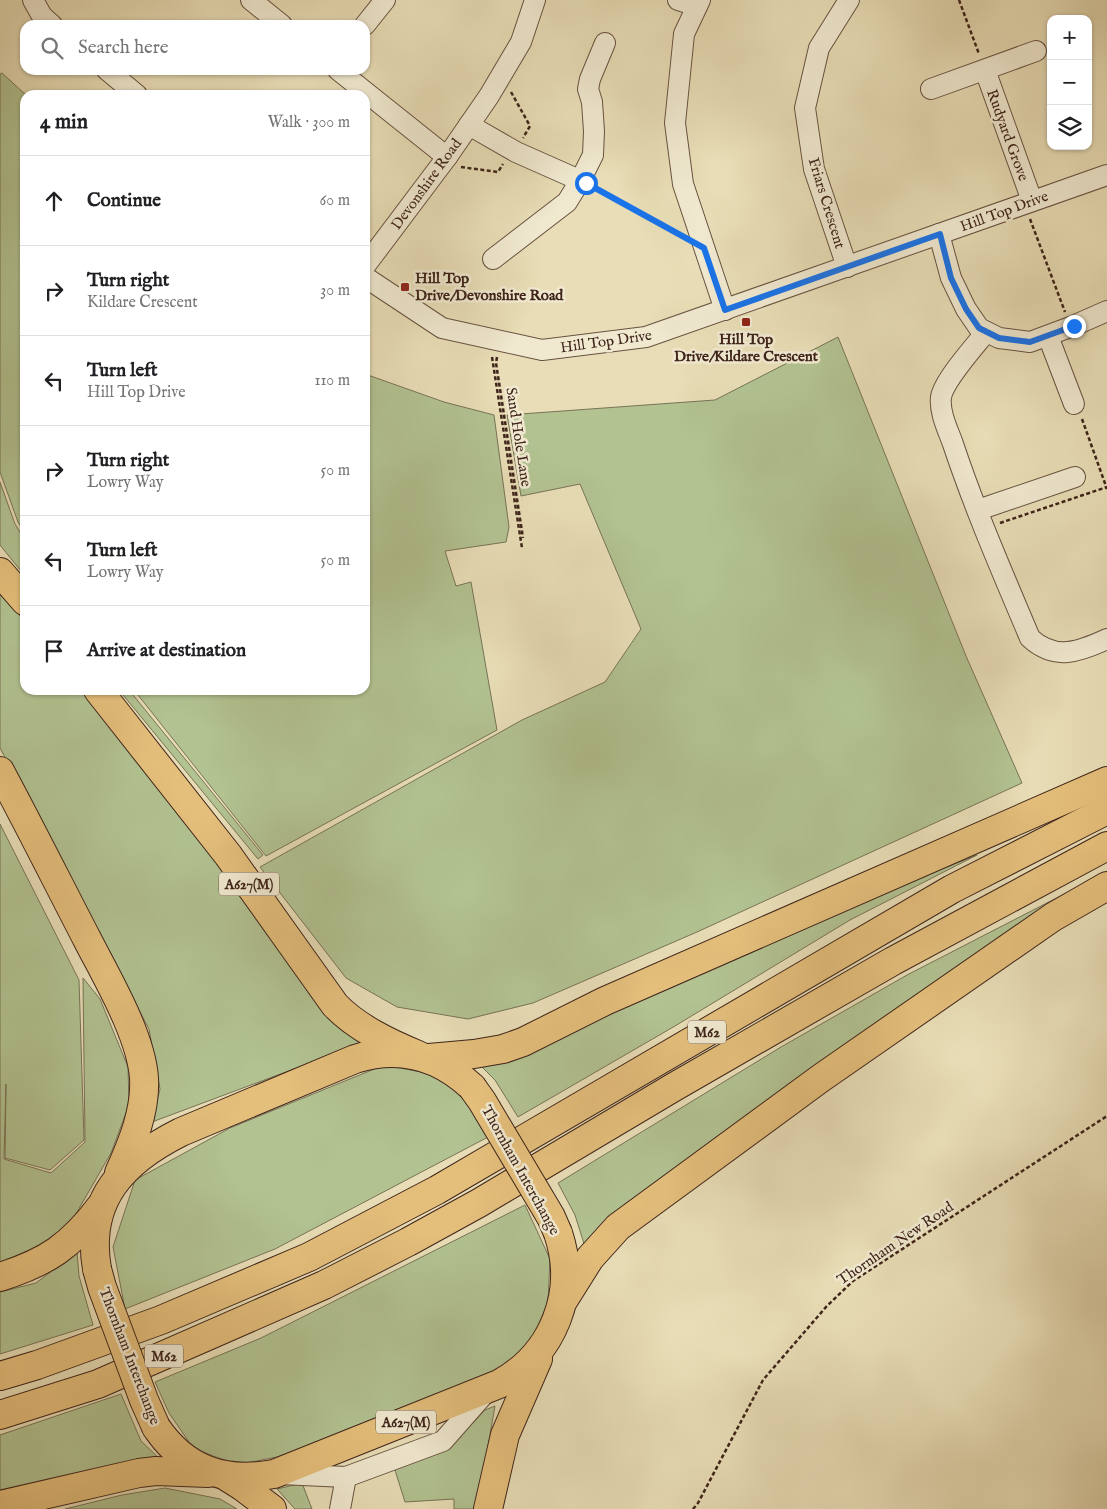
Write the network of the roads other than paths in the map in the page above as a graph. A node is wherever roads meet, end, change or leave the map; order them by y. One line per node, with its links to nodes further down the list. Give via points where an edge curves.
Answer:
1 (33, 0): 8 (street)
2 (251, 0): 9 (street)
3 (385, 0): 10 (street)
4 (535, 0): 20 (street, Devonshire Road, via 521,42)
5 (678, 0): 7 (street)
6 (849, 0): 28 (street, Friars Crescent, via 819,48 805,108 814,169)
7 (699, 3): 30 (street, via 684,34 675,124 682,184)
8 (46, 20)
9 (276, 20)
10 (370, 20)
11 (605, 43): 23 (street, via 588,89 594,130 592,155)
12 (1036, 52): 13 (street)
13 (985, 70): 16 (street); 24 (street, Rudyard Grove)
14 (113, 75): 17 (street)
15 (344, 75): 18 (street)
16 (931, 89)
17 (131, 90)
18 (362, 90)
19 (370, 97): 21 (street)
20 (469, 125): 21 (street, Devonshire Road); 23 (street, Devonshire Road)
21 (445, 160): 26 (street, Devonshire Road)
22 (1107, 175): 24 (street, Hill Top Drive)
23 (583, 182): 27 (street, via 567,202)
24 (1028, 202): 25 (street, Hill Top Drive)
25 (940, 234): 28 (street, Hill Top Drive); 32 (street, via 951,278 970,316)
26 (370, 259)
27 (493, 259)
28 (846, 267): 30 (street, Hill Top Drive)
29 (370, 280): 30 (street, Hill Top Drive, via 442,328 542,350 646,338)
30 (725, 310)
31 (1107, 311): 33 (street)
32 (986, 332): 33 (street, via 999,338 1030,342); 36 (street, via 952,375 941,397 942,410)
33 (1048, 336): 34 (street)
34 (1074, 404)
35 (1075, 477): 36 (street)
36 (981, 519): 39 (street, via 1030,638 1040,648 1070,652)
37 (0, 572): 38 (highway)
38 (20, 595)
39 (1107, 640)
40 (102, 695): 46 (highway, A627(M), via 228,855 335,1005 356,1023)
41 (0, 771): 47 (highway, A627(M), via 113,990 139,1051 144,1096 130,1148)
42 (1107, 781): 46 (highway, via 605,1001 523,1042 489,1052)
43 (1107, 810): 52 (highway, M62, via 952,889 437,1190 309,1257 161,1320)
44 (1107, 846): 54 (highway, M62, via 893,961 674,1086 479,1204 408,1242 324,1285 98,1384)
45 (1107, 886): 50 (highway, via 1053,917 821,1078 618,1227 590,1258)
46 (423, 1057): 47 (highway, Thornham Interchange / A627(M), via 388,1052 355,1059 163,1141); 50 (highway, Thornham Interchange / A627(M), bridge, via 456,1073 472,1086 551,1217 562,1246 565,1268)
47 (115, 1181): 48 (highway, Thornham Interchange / A627(M))
48 (101, 1206): 49 (highway, via 56,1253); 56 (highway, Thornham Interchange / A627(M), bridge, via 95,1244 97,1269 144,1400 156,1427 169,1444 188,1461)
49 (0, 1277)
50 (562, 1301): 51 (highway, Thornham Interchange / A627(M))
51 (546, 1342): 53 (highway, Thornham Interchange / A627(M), via 518,1373); 61 (highway, A627(M), via 505,1435)
52 (0, 1376)
53 (488, 1390): 55 (highway, Thornham Interchange / A627(M)); 57 (street, via 443,1441)
54 (0, 1415)
55 (274, 1474): 56 (highway, Thornham Interchange / A627(M), via 248,1477); 57 (street)
56 (220, 1475): 58 (highway, via 139,1473); 59 (highway, A627(M), via 243,1487)
57 (346, 1477): 60 (street)
58 (0, 1505)
59 (272, 1509)
60 (340, 1509)
61 (488, 1509)

